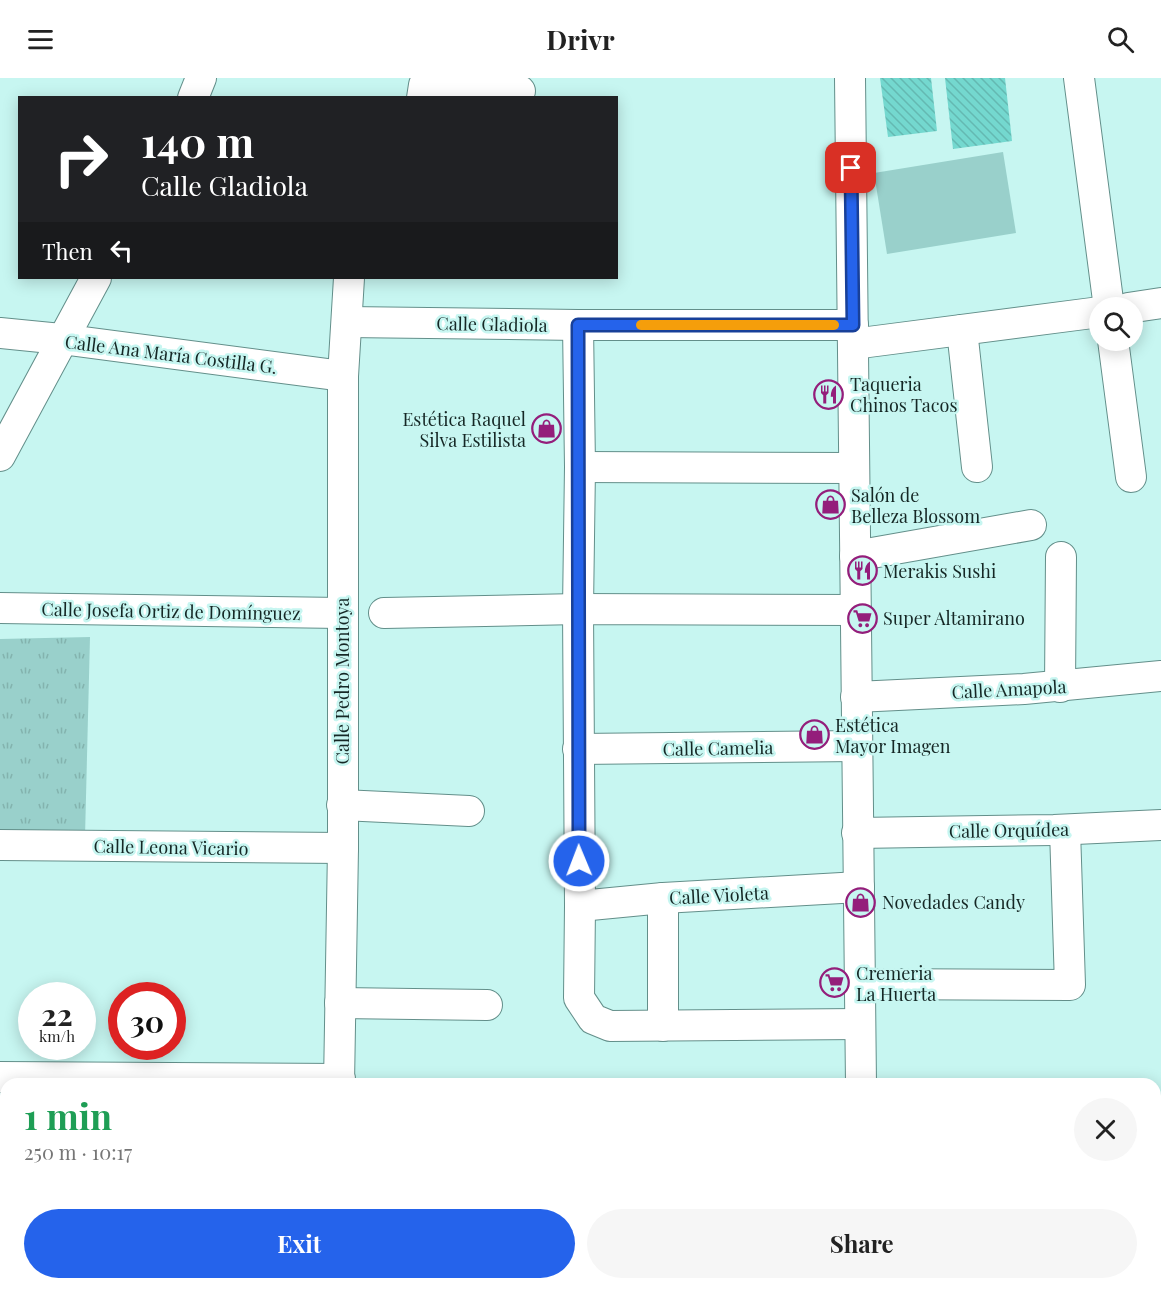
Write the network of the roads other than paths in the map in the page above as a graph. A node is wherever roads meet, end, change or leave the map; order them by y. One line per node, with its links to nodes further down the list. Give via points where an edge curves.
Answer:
1 (201, 78): 6 (street)
2 (850, 78): 18 (street)
3 (1079, 78): 10 (street)
4 (520, 91): 5 (street)
5 (470, 94): 7 (street, via 424,85)
6 (194, 96)
7 (422, 96)
8 (95, 279): 19 (street)
9 (349, 279): 14 (street, Calle Pedro Montoya)
10 (1108, 297)
11 (1161, 303): 12 (street)
12 (1143, 306)
13 (1089, 313): 16 (street, Calle Gladiola)
14 (347, 322): 15 (street, Calle Gladiola); 21 (street, Calle Pedro Montoya)
15 (578, 325): 18 (street, Calle Gladiola); 23 (street)
16 (962, 330): 18 (street, Calle Gladiola); 24 (street)
17 (0, 333): 19 (street, Calle Ana María Costilla G.)
18 (853, 334): 25 (street)
19 (61, 339): 21 (street, Calle Ana María Costilla G.); 22 (street)
20 (1114, 351): 26 (street)
21 (343, 376): 34 (street, Calle Pedro Montoya)
22 (0, 456)
23 (580, 467): 25 (street); 31 (street)
24 (977, 467)
25 (854, 468): 28 (street)
26 (1131, 477)
27 (1031, 525): 28 (street)
28 (855, 556): 32 (street)
29 (1061, 556): 36 (street)
30 (0, 608): 34 (street, Calle Josefa Ortiz de Domínguez)
31 (578, 609): 32 (street); 33 (street); 39 (street)
32 (856, 610): 37 (street)
33 (384, 613)
34 (341, 614): 40 (street, Calle Pedro Montoya)
35 (1161, 675): 36 (street, Calle Amapola)
36 (1060, 687): 37 (street, Calle Amapola)
37 (856, 697): 38 (street)
38 (858, 746): 39 (street, Calle Camelia); 44 (street)
39 (578, 749): 49 (street)
40 (342, 805): 41 (street); 46 (street, Calle Pedro Montoya)
41 (468, 811)
42 (1161, 825): 43 (street, Calle Orquídea)
43 (1065, 830): 44 (street, Calle Orquídea); 50 (street, via 1070,986)
44 (857, 833): 47 (street)
45 (0, 845): 46 (street, Calle Leona Vicario)
46 (343, 849): 51 (street, Calle Pedro Montoya)
47 (859, 887): 48 (street, Calle Violeta); 50 (street)
48 (663, 898): 49 (street, Calle Violeta); 54 (street)
49 (580, 906): 54 (street, via 579,998 593,1019 610,1026)
50 (860, 984): 53 (street)
51 (340, 1003): 52 (street); 57 (street, Calle Pedro Montoya)
52 (488, 1005)
53 (860, 1024): 54 (street); 58 (street)
54 (663, 1026)
55 (0, 1077): 56 (street)
56 (68, 1078)
57 (340, 1078)
58 (861, 1078)

